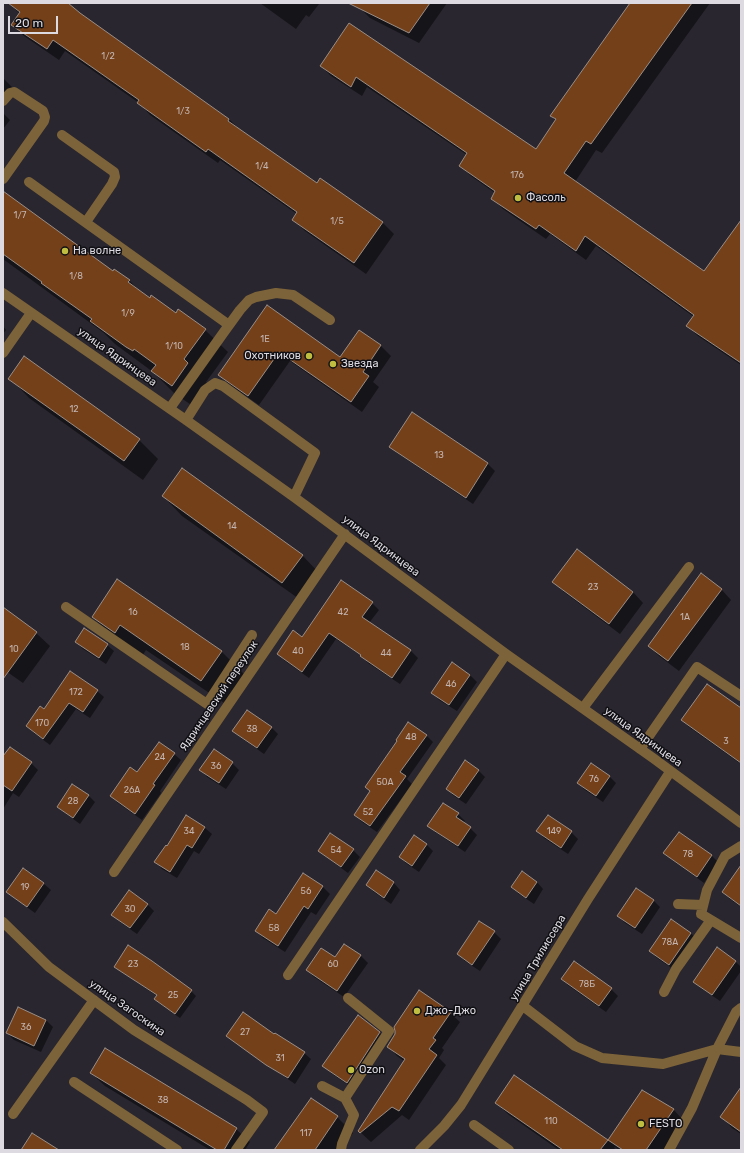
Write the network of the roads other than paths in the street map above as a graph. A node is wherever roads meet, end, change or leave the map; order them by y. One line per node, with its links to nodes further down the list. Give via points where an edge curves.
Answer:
1 (3, 101): 3 (street, via 14,92 43,111 45,117)
2 (62, 135): 6 (street, via 114,172 112,184)
3 (6, 167): 4 (street)
4 (3, 179)
5 (29, 182): 6 (street)
6 (86, 222): 10 (street)
7 (3, 293): 8 (street, улица Ядринцева)
8 (31, 313): 11 (street); 12 (street, улица Ядринцева)
9 (330, 320): 10 (street, via 293,295 276,293 249,300)
10 (229, 325): 12 (street)
11 (3, 353)
12 (170, 408): 13 (street, улица Ядринцева)
13 (186, 420): 14 (street, улица Ядринцева); 14 (street, via 206,390 215,383 223,386 315,453)
14 (294, 497): 15 (street, улица Ядринцева)
15 (345, 534): 19 (street, улица Ядринцева); 26 (street, Ядринцевский переулок)
16 (689, 567): 21 (street)
17 (66, 607): 18 (street, via 207,704)
18 (252, 635)
19 (506, 654): 21 (street, улица Ядринцева); 32 (street)
20 (741, 696): 22 (street, via 697,667)
21 (583, 708): 22 (street, улица Ядринцева)
22 (640, 749): 23 (street, улица Ядринцева)
23 (670, 772): 24 (street, улица Ядринцева); 36 (street, улица Трилиссера)
24 (741, 823)
25 (741, 846): 28 (street, via 725,856 707,890)
26 (114, 872)
27 (678, 904): 28 (street)
28 (703, 905): 29 (street, via 702,914)
29 (711, 920): 31 (street); 33 (street, via 676,969)
30 (3, 922): 35 (street, улица Загоскина, via 49,967)
31 (741, 938)
32 (288, 975)
33 (664, 992)
34 (348, 998): 42 (street, via 389,1031)
35 (94, 1000): 43 (street); 46 (street, улица Загоскина, via 134,1030 263,1112)
36 (523, 1006): 38 (street, via 575,1046 602,1058 663,1064); 48 (street, улица Трилиссера, via 461,1106)
37 (741, 1008): 38 (street, via 736,1012)
38 (717, 1049): 39 (street); 50 (street, via 692,1108)
39 (741, 1052)
40 (74, 1082): 45 (street)
41 (322, 1086): 42 (street)
42 (345, 1098): 47 (street, via 354,1115)
43 (13, 1114)
44 (474, 1125): 49 (street)
45 (177, 1150)
46 (236, 1150)
47 (341, 1150)
48 (420, 1150)
49 (509, 1150)
50 (669, 1150)

